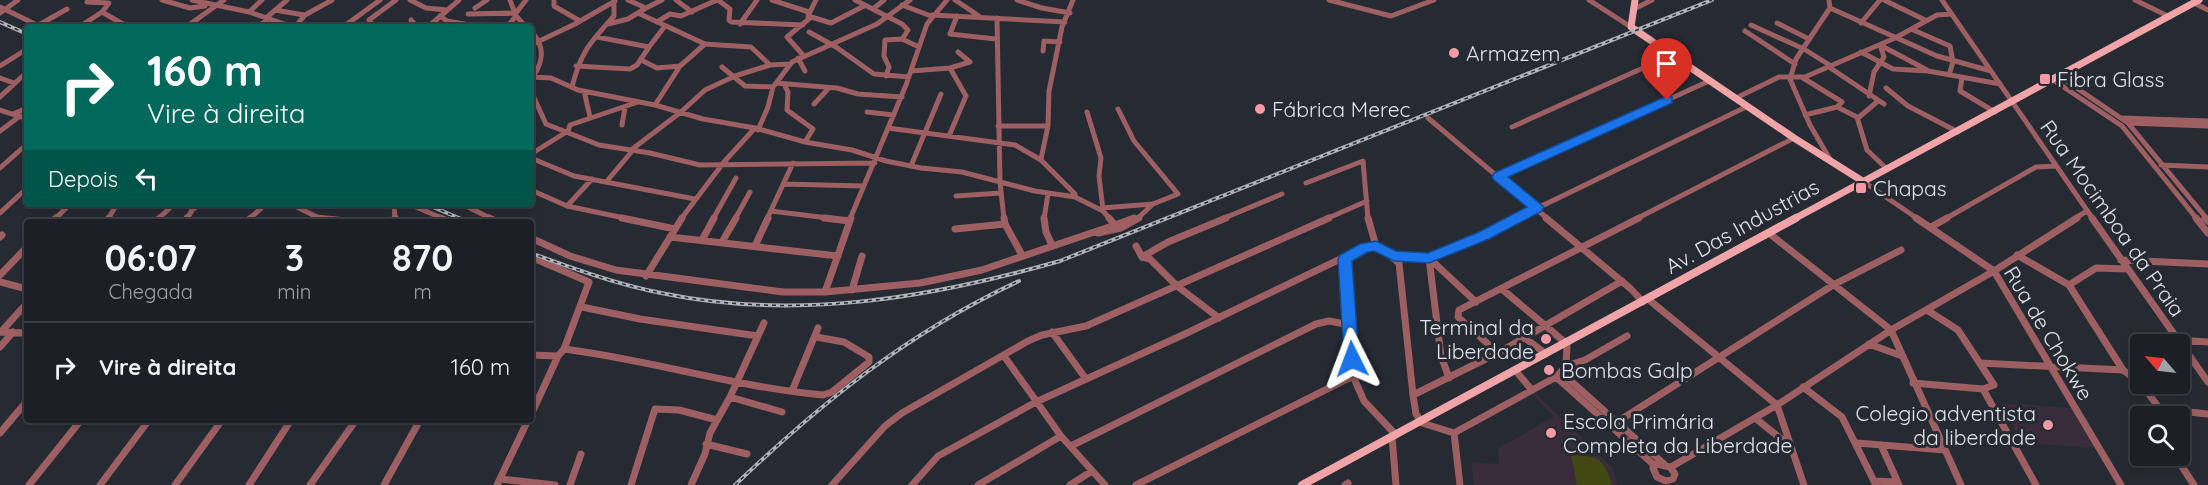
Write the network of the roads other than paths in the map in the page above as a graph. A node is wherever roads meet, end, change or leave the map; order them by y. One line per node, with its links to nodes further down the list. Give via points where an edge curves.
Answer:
1 (18, 0): 46 (street)
2 (89, 0): 56 (street, via 109,3)
3 (162, 0): 44 (street, via 189,8)
4 (192, 0): 44 (street)
5 (224, 0): 44 (street)
6 (262, 0): 57 (street)
7 (287, 0): 53 (street)
8 (332, 0): 64 (street)
9 (380, 0): 90 (street)
10 (396, 0): 91 (street, via 369,20)
11 (410, 0): 54 (street, via 428,8)
12 (459, 0): 54 (street)
13 (486, 0): 47 (street)
14 (510, 0): 65 (street)
15 (526, 0): 65 (street)
16 (628, 0): 48 (street)
17 (662, 0): 48 (street)
18 (676, 0): 58 (street)
19 (718, 0): 58 (street); 98 (street, via 730,9 730,21)
20 (757, 0): 98 (street)
21 (772, 0): 66 (street)
22 (816, 0): 66 (street)
23 (855, 0): 45 (street)
24 (884, 0): 51 (street)
25 (910, 0): 43 (street)
26 (947, 0): 69 (street)
27 (955, 0): 71 (street)
28 (1017, 0): 40 (street)
29 (1073, 0): 60 (street)
30 (1329, 0): 31 (street, via 1390,16)
31 (1434, 0)
32 (1589, 0): 102 (street)
33 (1635, 0): 52 (main road)
34 (1652, 0): 52 (street)
35 (1829, 0): 49 (street)
36 (1882, 0): 76 (street); 81 (street)
37 (1942, 0): 63 (street, Rua Mocimboa da Praia)
38 (2135, 0): 72 (street)
39 (615, 1): 77 (street); 97 (street, via 614,16)
40 (1025, 1): 60 (street)
41 (2197, 1): 55 (street); 72 (main road, Av. Das Industrias)
42 (554, 2): 77 (street, via 554,6)
43 (902, 5): 67 (street); 69 (street)
44 (214, 6): 57 (street); 86 (street)
45 (864, 6): 51 (street); 66 (street, via 832,23)
46 (3, 8): 59 (street); 82 (street)
47 (475, 8)
48 (646, 8): 62 (street)
49 (1830, 8): 81 (street); 111 (street)
50 (67, 9): 83 (street)
51 (873, 9): 67 (street)
52 (1634, 9): 102 (main road)
53 (275, 10): 64 (street); 74 (street)
54 (447, 10): 68 (street)
55 (2208, 10)
56 (102, 12): 84 (street); 85 (street)
57 (249, 12): 74 (street)
58 (692, 12): 78 (street, via 670,14)
59 (0, 13)
60 (1070, 13): 79 (street)
61 (468, 14): 65 (street)
62 (638, 14): 78 (street); 97 (street)
63 (1952, 14): 76 (street); 139 (street, Rua Mocimboa da Praia)
64 (304, 15): 89 (street)
65 (516, 15): 95 (street); 96 (street)
66 (809, 15): 99 (street)
67 (890, 15): 107 (street, via 908,30); 114 (street)
68 (440, 16): 93 (street); 94 (street)
69 (932, 16): 70 (street); 116 (street)
70 (957, 16): 71 (street); 110 (street, via 950,34)
71 (980, 17): 73 (street)
72 (2170, 17): 150 (main road, Av. Das Industrias)
73 (997, 18): 79 (street); 110 (street)
74 (268, 19): 87 (street); 88 (street)
75 (411, 20): 92 (street)
76 (1925, 20): 103 (street)
77 (580, 21): 109 (street)
78 (657, 22): 101 (street)
79 (1065, 22): 112 (street)
80 (1777, 23): 111 (street)
81 (1861, 23): 108 (street)
82 (35, 24)
83 (42, 24)
84 (84, 24)
85 (124, 24)
86 (190, 24)
87 (260, 24)
88 (283, 24)
89 (294, 24)
90 (348, 24)
91 (372, 24)
92 (414, 24)
93 (431, 24)
94 (464, 24)
95 (509, 24)
96 (524, 24)
97 (608, 24): 106 (street)
98 (740, 24): 99 (street)
99 (802, 25): 124 (street, via 787,38)
100 (1751, 25): 118 (street)
101 (666, 26): 113 (street); 117 (street)
102 (1631, 27): 123 (main road)
103 (1911, 28): 108 (street); 126 (street, via 1949,46)
104 (809, 32): 114 (street)
105 (1745, 32): 128 (street)
106 (597, 37): 117 (street); 132 (street)
107 (903, 38): 116 (street); 145 (street, via 884,42 884,56 890,67)
108 (1895, 38): 115 (street); 126 (street)
109 (536, 39): 140 (street, via 543,58)
110 (996, 39): 195 (street)
111 (1809, 39): 118 (street)
112 (1060, 42): 120 (street, via 1044,41); 196 (street, via 1049,91)
113 (705, 44): 130 (street, via 747,46); 133 (street)
114 (832, 45): 124 (street); 145 (street, via 874,74)
115 (1880, 45): 122 (street); 129 (street, via 1884,57); 137 (street)
116 (919, 46): 141 (street)
117 (649, 47): 125 (street)
118 (1804, 49): 128 (street); 134 (street)
119 (24, 51): 131 (street)
120 (1043, 51)
121 (958, 52): 136 (street, via 970,62)
122 (1861, 52): 129 (street); 134 (street)
123 (1672, 56): 152 (main road); 198 (street)
124 (801, 57): 127 (street); 138 (street)
125 (641, 60): 132 (street, via 630,69); 133 (street, via 654,68)
126 (1953, 62): 139 (street); 143 (street)
127 (790, 64): 130 (street); 156 (street)
128 (1795, 64): 151 (street)
129 (1880, 64): 137 (street, via 1899,70); 163 (street, via 1874,72)
130 (770, 65): 144 (street)
131 (0, 66)
132 (576, 66): 157 (street)
133 (680, 66): 172 (street)
134 (1830, 66): 148 (street); 163 (street)
135 (722, 67): 144 (street)
136 (950, 68): 141 (street); 205 (street, via 966,96)
137 (1928, 70): 143 (street)
138 (805, 71)
139 (1991, 71): 155 (street, Rua Mocimboa da Praia)
140 (534, 74)
141 (910, 74): 145 (street); 162 (street)
142 (24, 75): 153 (street)
143 (1949, 75): 149 (street)
144 (735, 76): 156 (street, via 748,87); 179 (street, via 701,93)
145 (886, 76)
146 (0, 78): 153 (street)
147 (534, 78): 157 (street, via 551,78)
148 (1803, 78): 151 (street); 175 (street, via 1842,102)
149 (1962, 78): 155 (street); 182 (street, via 1960,91)
150 (2056, 78): 169 (main road, Av. Das Industrias); 191 (street); 191 (street)
151 (1790, 79): 166 (street, via 1771,79); 185 (street)
152 (1710, 81): 166 (main road); 225 (street)
153 (14, 83): 164 (street)
154 (784, 84): 156 (street); 158 (street); 208 (street, via 788,92 787,110 813,129)
155 (2000, 84): 169 (street, Rua Mocimboa da Praia)
156 (774, 85): 199 (street)
157 (572, 87): 160 (street)
158 (829, 88): 162 (street); 170 (street)
159 (1886, 88): 203 (street, via 1908,106)
160 (584, 91): 168 (street); 187 (street)
161 (941, 94): 204 (street)
162 (902, 96): 184 (street)
163 (1869, 96): 167 (street)
164 (0, 97)
165 (534, 97): 202 (street, via 544,122)
166 (1736, 98): 173 (main road)
167 (1878, 101): 171 (street); 190 (street)
168 (639, 102): 172 (street); 174 (street)
169 (2014, 102): 182 (main road, Av. Das Industrias); 221 (street, Rua Mocimboa da Praia)
170 (814, 104)
171 (1884, 104)
172 (655, 105): 179 (street)
173 (1748, 106): 206 (main road); 253 (street)
174 (626, 107): 187 (street); 194 (street)
175 (1837, 107): 185 (street); 190 (street)
176 (24, 109): 183 (street)
177 (1118, 109): 244 (street, via 1134,141 1178,191 1176,197)
178 (0, 111): 183 (street)
179 (681, 112): 199 (street); 210 (street)
180 (867, 112): 184 (street)
181 (1087, 112): 254 (street, via 1101,158)
182 (1995, 112): 203 (main road, Av. Das Industrias)
183 (12, 114): 186 (street)
184 (894, 115): 200 (street)
185 (1805, 115): 215 (street)
186 (20, 116): 188 (street); 201 (street)
187 (590, 117): 202 (street, via 570,125)
188 (24, 118)
189 (1428, 118): 225 (street)
190 (1858, 118): 224 (street, via 1867,150)
191 (2119, 120): 192 (street); 193 (street); 218 (street)
192 (2208, 121)
193 (2128, 123): 197 (street); 219 (street)
194 (622, 125)
195 (998, 126): 196 (street); 207 (street)
196 (1048, 126): 213 (street)
197 (2208, 126)
198 (1512, 127)
199 (757, 129): 208 (street); 217 (street)
200 (888, 129): 204 (street); 214 (street)
201 (0, 131)
202 (565, 132): 210 (street, via 599,145); 211 (street)
203 (1958, 132): 224 (main road, Av. Das Industrias)
204 (926, 134): 205 (street); 220 (street)
205 (949, 136): 207 (street)
206 (1794, 138): 215 (main road); 286 (street)
207 (998, 140): 213 (street, via 1026,148); 229 (street)
208 (806, 142): 214 (street, via 838,147)
209 (24, 147): 223 (street)
210 (632, 150): 217 (street, via 700,165); 228 (street)
211 (534, 154)
212 (534, 157): 227 (street, via 574,176)
213 (1041, 159): 241 (street)
214 (876, 161): 216 (street); 220 (street); 233 (street)
215 (1831, 161): 230 (main road)
216 (793, 163): 217 (street); 232 (street)
217 (722, 165): 242 (street)
218 (2153, 165): 219 (street); 276 (street)
219 (2162, 165): 222 (street); 269 (street)
220 (911, 166): 229 (street, via 962,172)
221 (2056, 166): 256 (street, Rua Mocimboa da Praia); 272 (street, via 2036,167)
222 (2208, 167)
223 (0, 168)
224 (1887, 169): 230 (main road, Av. Das Industrias)
225 (1498, 177): 253 (street)
226 (736, 178): 280 (street)
227 (592, 179): 228 (street); 245 (street)
228 (607, 182): 242 (street)
229 (1000, 182): 237 (street); 238 (street)
230 (1864, 182): 272 (street, Rua de Chokwe); 277 (main road, Av. Das Industrias)
231 (1306, 183): 243 (street, via 1363,161)
232 (783, 184): 233 (street); 255 (street)
233 (863, 186): 268 (street)
234 (24, 191): 257 (street)
235 (534, 191): 245 (street)
236 (750, 192): 281 (street)
237 (1001, 193): 240 (street); 270 (street)
238 (1048, 194): 241 (street); 282 (street, via 1042,221)
239 (1282, 194): 294 (street, via 1168,242)
240 (956, 196)
241 (1075, 197): 254 (street)
242 (695, 200): 274 (street)
243 (1367, 201): 285 (street); 308 (street)
244 (1154, 203): 254 (street); 258 (street)
245 (567, 206): 274 (street)
246 (67, 207): 260 (street)
247 (171, 207): 261 (street)
248 (196, 207): 262 (street)
249 (263, 207): 263 (street)
250 (298, 207): 264 (street)
251 (416, 207): 259 (street)
252 (468, 207): 267 (street)
253 (1537, 207): 286 (street); 296 (street, via 1484,236)
254 (1103, 210): 271 (street)
255 (771, 211): 268 (street); 283 (street)
256 (2087, 211): 290 (street); 298 (street, Rua Mocimboa da Praia)
257 (0, 213)
258 (1142, 215): 271 (street); 275 (street, via 1112,232)
259 (439, 217): 265 (street); 266 (street)
260 (55, 219)
261 (158, 219)
262 (187, 219)
263 (249, 219)
264 (318, 219)
265 (436, 219)
266 (443, 219)
267 (491, 219)
268 (850, 220): 291 (street)
269 (2208, 221)
270 (1005, 224): 273 (street); 289 (street)
271 (1115, 225): 275 (street)
272 (1931, 227): 301 (street, Rua de Chokwe)
273 (955, 229)
274 (675, 230): 278 (street)
275 (1094, 233): 282 (street)
276 (2208, 233)
277 (1770, 234): 306 (street); 313 (main road, Av. Das Industrias)
278 (670, 237): 280 (street); 303 (street)
279 (534, 239): 303 (street, via 570,256)
280 (702, 240): 281 (street)
281 (722, 242): 283 (street)
282 (1052, 245): 289 (street)
283 (755, 246): 291 (street)
284 (1136, 246): 294 (street)
285 (1376, 246): 293 (street); 297 (street, via 1365,247)
286 (1583, 248): 304 (street); 310 (street)
287 (24, 250): 302 (street)
288 (1901, 250): 306 (street)
289 (1022, 255): 311 (street, via 1004,264 949,278)
290 (2017, 255): 301 (street); 307 (street)
291 (838, 256): 312 (street)
292 (862, 256): 311 (street)
293 (1394, 256): 296 (street); 364 (street, via 1399,264)
294 (1142, 257): 308 (street, via 1150,259)
295 (534, 258): 316 (street, via 588,280)
296 (1429, 258): 314 (street); 354 (street, via 1441,356)
297 (1344, 259): 318 (street); 320 (street)
298 (2121, 260): 299 (street); 300 (street, Rua Mocimboa da Praia)
299 (2208, 264)
300 (2127, 269): 307 (street, via 2096,268); 328 (street, Rua Mocimboa da Praia)
301 (1994, 271): 317 (street); 348 (street, Rua de Chokwe)
302 (0, 275)
303 (646, 276): 312 (street, via 783,292)
304 (1622, 281): 313 (street); 321 (street)
305 (0, 282): 309 (street)
306 (1833, 285): 323 (street); 345 (street)
307 (2069, 285): 350 (street)
308 (1177, 286): 318 (street); 326 (street, via 1086,326)
309 (24, 288)
310 (1502, 289): 314 (street); 321 (street)
311 (852, 290): 312 (street)
312 (825, 292)
313 (1646, 300): 335 (main road, Av. Das Industrias); 345 (street)
314 (1476, 302): 339 (street, via 1459,310 1458,317)
315 (24, 306): 324 (street)
316 (582, 307): 329 (street); 338 (street)
317 (1927, 310): 323 (street); 347 (street, via 1958,330)
318 (1219, 318): 355 (street)
319 (764, 323): 329 (street)
320 (1350, 325): 353 (street); 391 (street, via 1329,321 1316,324)
321 (1547, 327): 332 (street); 335 (street)
322 (818, 328): 331 (street)
323 (1891, 330): 336 (street); 344 (street)
324 (0, 332): 325 (street)
325 (13, 332): 327 (street); 337 (street)
326 (1052, 332): 343 (street, via 1041,334); 355 (street)
327 (24, 333)
328 (2173, 334)
329 (758, 336): 356 (street)
330 (1627, 336): 351 (street)
331 (816, 337): 362 (street); 362 (street, via 848,344 869,357 869,362 827,395)
332 (1525, 338): 339 (street); 340 (street)
333 (2190, 341): 334 (street)
334 (2208, 342)
335 (1567, 344): 340 (main road, Av. Das Industrias); 351 (street)
336 (1869, 344): 344 (street); 359 (street)
337 (0, 347)
338 (564, 349): 342 (street); 356 (street, via 599,352)
339 (1498, 353): 354 (street)
340 (1546, 354): 349 (main road, Av. Das Industrias)
341 (534, 355): 342 (street)
342 (558, 356): 370 (street)
343 (1004, 356): 366 (street); 415 (street, via 885,426)
344 (1902, 356): 358 (street)
345 (1717, 357): 369 (street); 376 (street)
346 (2190, 358): 357 (street, Rua Mocimboa da Praia)
347 (1980, 363): 348 (street); 361 (street, via 1994,385)
348 (2052, 366): 350 (street); 427 (street, Rua de Chokwe)
349 (1515, 370): 360 (street); 375 (main road, Av. Das Industrias)
350 (2123, 370): 352 (street)
351 (1561, 372): 360 (street); 367 (street)
352 (2130, 375)
353 (1353, 376): 387 (street, via 1363,400); 420 (street)
354 (1449, 378): 364 (street)
355 (1086, 379): 366 (street)
356 (738, 381): 362 (street); 365 (street)
357 (2208, 382)
358 (1913, 384): 361 (street); 393 (street)
359 (1803, 387): 369 (street); 388 (street, via 1842,417)
360 (1531, 389): 385 (street)
361 (1983, 389): 426 (street)
362 (792, 391)
363 (2149, 394): 372 (street, via 2160,409)
364 (1413, 395): 375 (street)
365 (730, 397): 371 (street); 374 (street)
366 (1036, 402): 386 (street); 416 (street, via 938,456)
367 (1589, 402): 376 (street); 396 (street)
368 (24, 405): 384 (street)
369 (1777, 405): 373 (street); 392 (street)
370 (534, 408)
371 (782, 412)
372 (2208, 414)
373 (1755, 418): 392 (street); 397 (street)
374 (717, 420): 389 (street); 413 (street, via 679,410 655,409)
375 (1420, 421): 385 (street); 387 (main road, Av. Das Industrias)
376 (1617, 422): 397 (street)
377 (79, 423): 405 (street)
378 (147, 423): 406 (street)
379 (220, 423): 407 (street)
380 (289, 423): 408 (street)
381 (354, 423): 409 (street)
382 (418, 423): 410 (street)
383 (527, 423): 400 (street)
384 (0, 433)
385 (1454, 433): 423 (street)
386 (1061, 436): 391 (street); 417 (street)
387 (1394, 436): 421 (main road, Av. Das Industrias); 422 (street)
388 (1857, 443): 390 (street); 403 (street)
389 (706, 444): 395 (street); 414 (street)
390 (1881, 445): 393 (street); 404 (street)
391 (1071, 446): 399 (street)
392 (1791, 446): 424 (street)
393 (1944, 450): 425 (street)
394 (581, 454): 412 (street)
395 (747, 454)
396 (1654, 465): 397 (street); 401 (street)
397 (1668, 466): 402 (street, via 1675,477)
398 (2182, 466): 428 (street)
399 (1092, 471): 418 (street); 419 (street)
400 (499, 482): 411 (street)
401 (1660, 482): 402 (street)
402 (1672, 483)
403 (1875, 483): 404 (street)
404 (1898, 484)
405 (29, 485)
406 (100, 485)
407 (175, 485)
408 (249, 485)
409 (310, 485)
410 (384, 485)
411 (555, 485)
412 (570, 485)
413 (631, 485)
414 (691, 485)
415 (832, 485)
416 (912, 485)
417 (978, 485)
418 (1070, 485)
419 (1106, 485)
420 (1136, 485)
421 (1302, 485)
422 (1396, 485)
423 (1460, 485)
424 (1804, 485)
425 (1961, 485)
426 (2036, 485)
427 (2121, 485)
428 (2194, 485)

